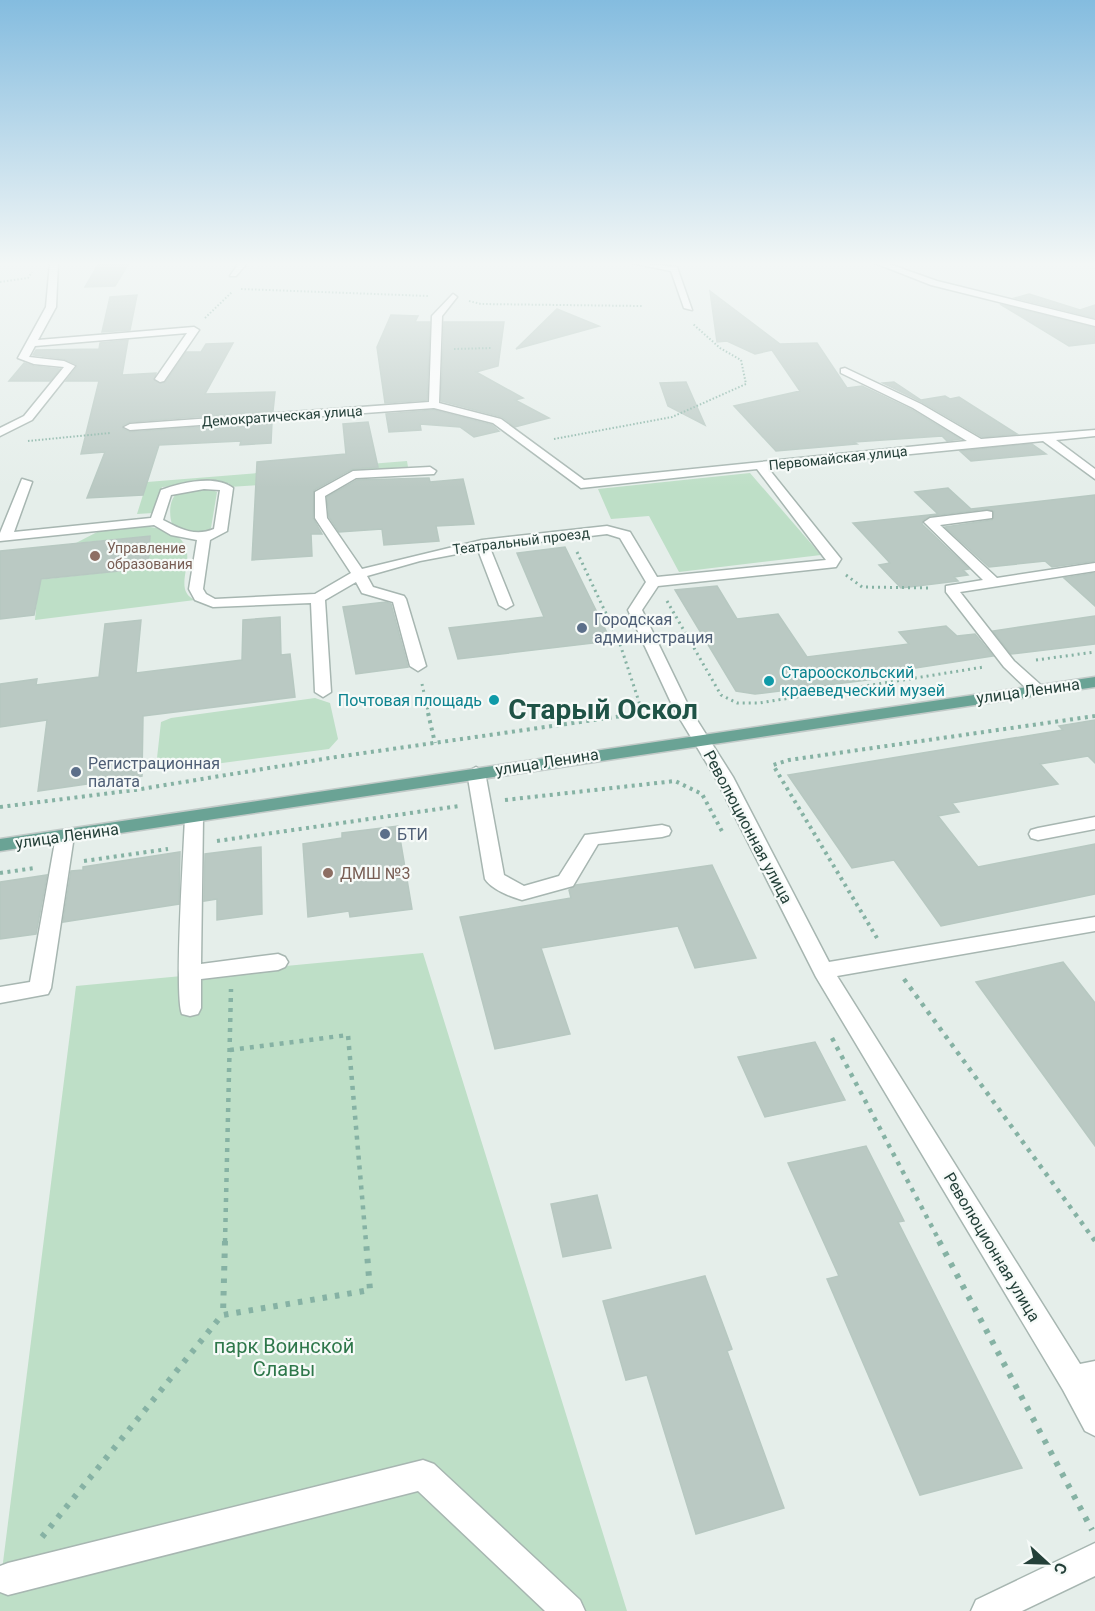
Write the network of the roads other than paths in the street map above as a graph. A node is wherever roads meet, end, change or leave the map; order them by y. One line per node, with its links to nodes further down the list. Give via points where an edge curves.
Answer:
1 (35, 338): 5 (street)
2 (92, 338): 5 (street)
3 (188, 338): 7 (street)
4 (436, 338): 8 (street)
5 (32, 343): 10 (street, via 23,358 70,366 28,418)
6 (844, 371): 13 (street, via 917,406)
7 (160, 379)
8 (434, 405): 9 (street, Демократическая улица); 14 (street, Первомайская улица, via 497,421 581,484)
9 (130, 427)
10 (0, 433)
11 (1095, 434): 12 (street, Первомайская улица)
12 (1046, 438): 13 (street, Первомайская улица); 16 (street)
13 (979, 443): 14 (street, Первомайская улица)
14 (760, 466): 26 (street, via 834,558 831,564)
15 (430, 471): 24 (street, via 353,475 319,495 321,518)
16 (1095, 475)
17 (26, 482): 20 (street)
18 (987, 515): 25 (street, via 930,522)
19 (156, 521): 20 (street); 21 (street, via 176,532); 21 (street, via 165,493 217,485 227,488 220,531)
20 (3, 536)
21 (204, 538): 27 (street, via 196,589 200,597 213,603)
22 (482, 544): 24 (street, Театральный проезд, via 399,561); 26 (street, Театральный проезд, via 607,530 625,535); 28 (street)
23 (1095, 567): 25 (street)
24 (359, 574): 27 (street, Театральный проезд); 29 (street, via 367,590 399,599)
25 (992, 581): 31 (street, via 951,589 1009,663)
26 (653, 582): 33 (street, Революционная улица, via 634,610)
27 (318, 598): 32 (street)
28 (506, 605)
29 (418, 666)
30 (1093, 684): 31 (main road, улица Ленина)
31 (1036, 690): 33 (main road, улица Ленина)
32 (324, 692)
33 (700, 739): 34 (main road, улица Ленина); 43 (street, Революционная улица, via 724,777)
34 (476, 772): 35 (main road, улица Ленина); 37 (street, via 495,879 522,893 566,881 592,839)
35 (194, 817): 39 (main road, улица Ленина); 44 (street)
36 (1095, 823): 38 (street)
37 (662, 831)
38 (1038, 834)
39 (65, 836): 40 (main road, улица Ленина); 45 (street, via 40,988)
40 (0, 845)
41 (1095, 924): 43 (street)
42 (278, 962): 44 (street)
43 (823, 970): 47 (street, Революционная улица)
44 (190, 973): 46 (street)
45 (0, 995)
46 (189, 1008)
47 (1084, 1378): 48 (street, Революционная улица)
48 (1095, 1421)
49 (1095, 1559): 52 (street)
50 (8, 1579): 51 (street, via 423,1475)
51 (569, 1611)
52 (987, 1611)

